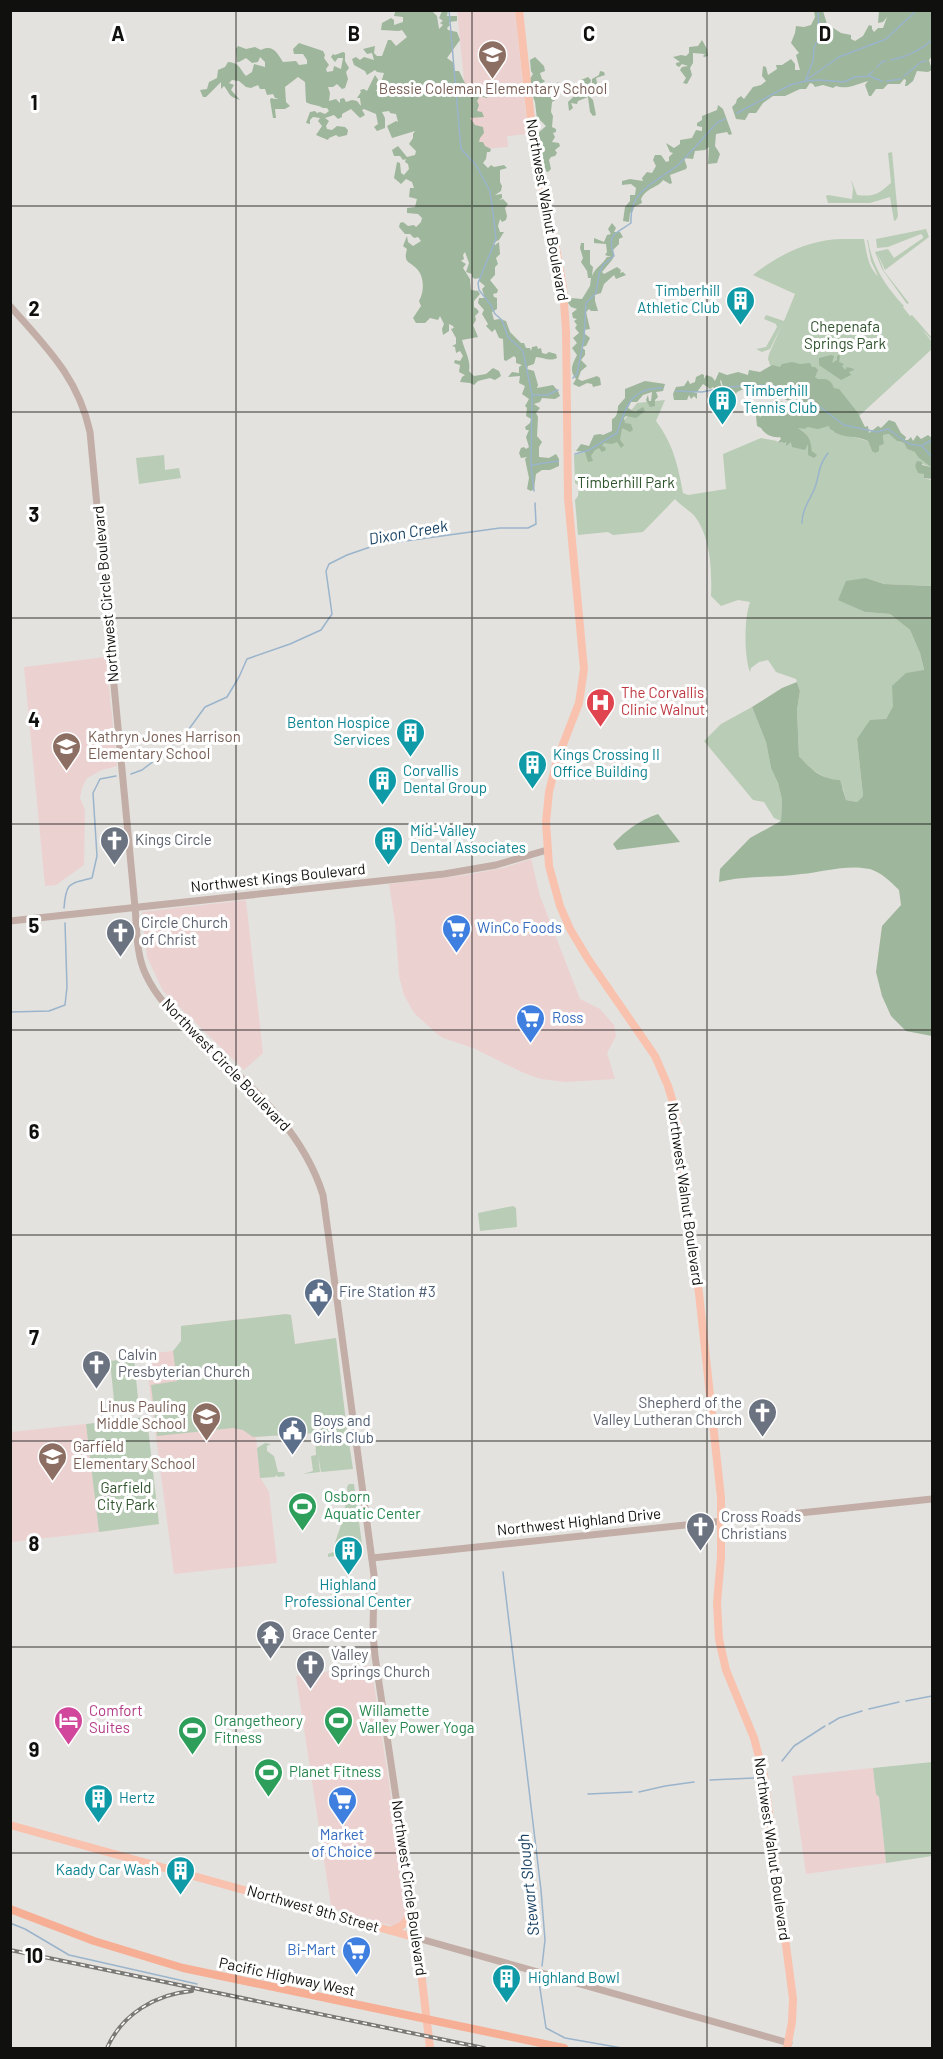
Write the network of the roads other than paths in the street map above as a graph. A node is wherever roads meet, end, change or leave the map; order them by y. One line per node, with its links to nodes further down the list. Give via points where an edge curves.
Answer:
1 (519, 10): 3 (main road, Northwest Walnut Boulevard, via 536,166 563,288 568,498 584,669 579,703 551,782)
2 (10, 306): 4 (main road, Northwest Circle Boulevard, via 71,379 90,432)
3 (547, 850): 4 (main road, Northwest Kings Boulevard, via 496,865 444,874); 7 (main road, Northwest Walnut Boulevard, via 554,890 570,929 655,1056 673,1099 699,1293)
4 (135, 907): 5 (main road, Northwest Kings Boulevard); 8 (main road, Northwest Circle Boulevard, via 144,969 158,996 287,1126 320,1185)
5 (10, 921)
6 (933, 1499): 7 (main road, Northwest Highland Drive)
7 (722, 1521): 8 (main road, Northwest Highland Drive); 15 (main road, Northwest Walnut Boulevard, via 719,1639 726,1671 754,1738 764,1776 792,1991)
8 (372, 1558): 10 (main road, Northwest Circle Boulevard, via 375,1656)
9 (10, 1825): 12 (main road, Northwest 9th Street)
10 (411, 1893): 12 (main road, via 406,1923); 13 (main road, Northwest Circle Boulevard)
11 (10, 1909): 14 (highway, Pacific Highway West, via 94,1941 183,1968)
12 (389, 1930): 13 (main road, Northwest 9th Street)
13 (417, 1938): 14 (main road, Northwest Circle Boulevard); 15 (main road, Northwest 9th Street)
14 (426, 2020): 16 (main road, Northwest Circle Boulevard); 17 (highway, Pacific Highway West)
15 (788, 2046)
16 (429, 2049)
17 (564, 2049)

